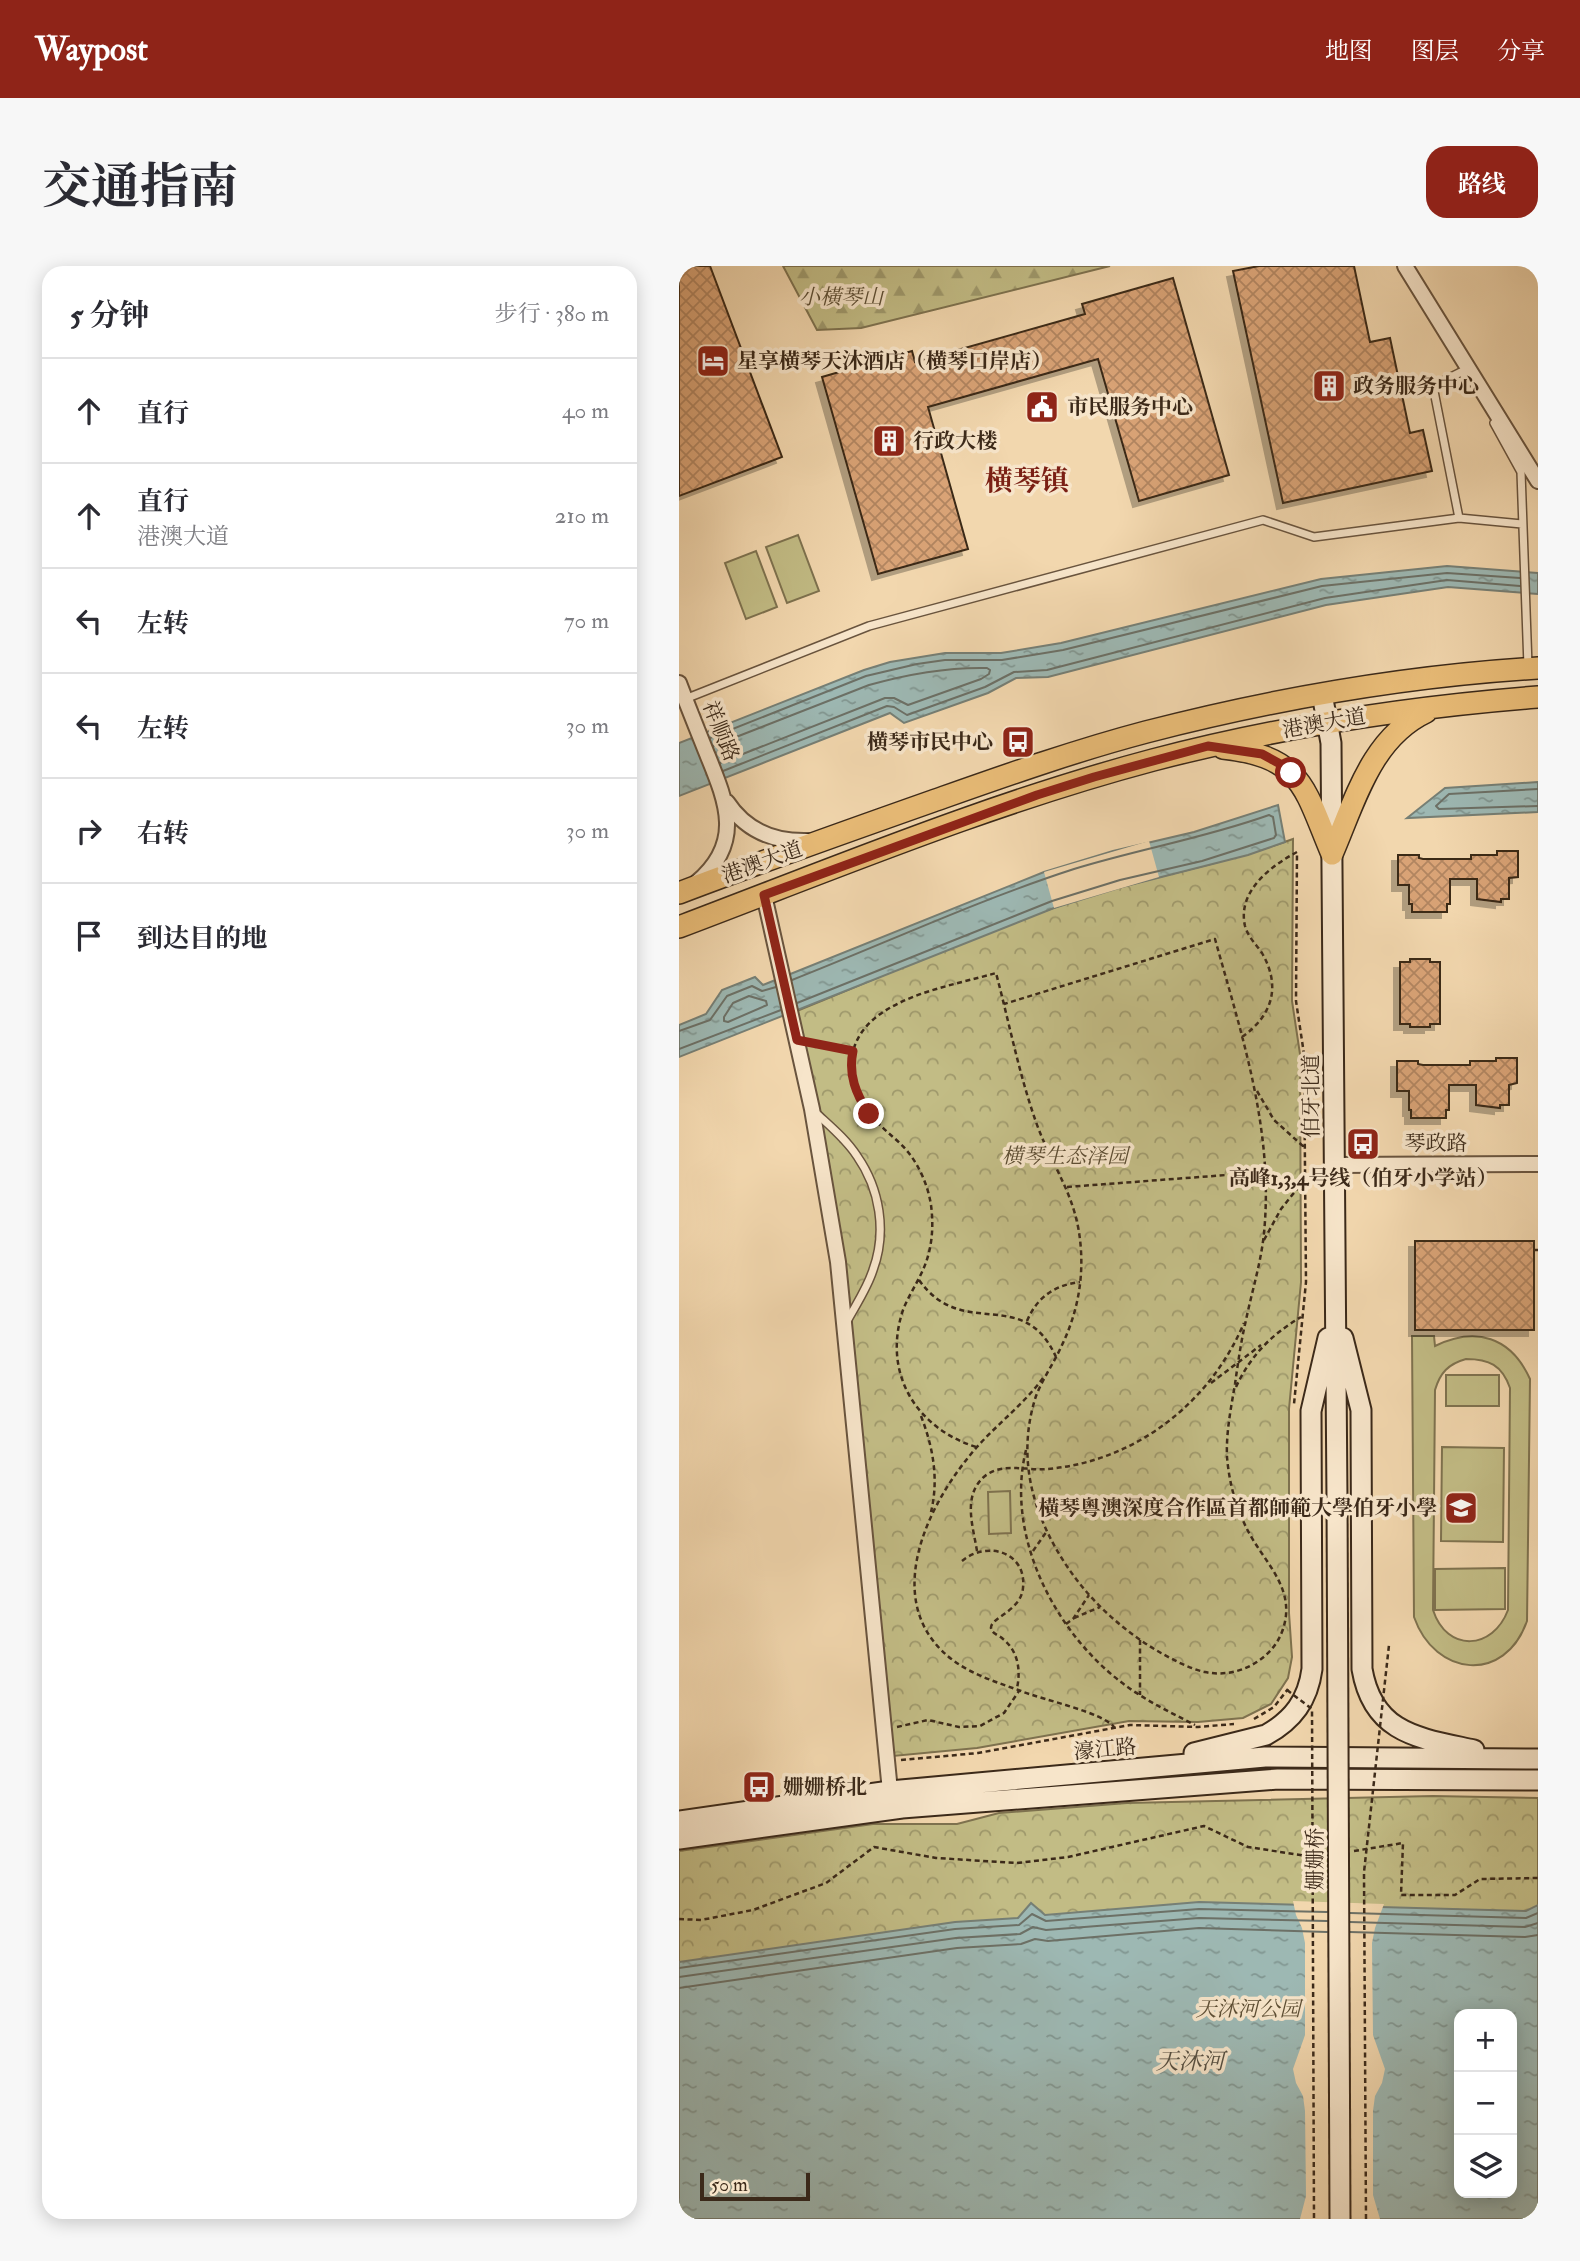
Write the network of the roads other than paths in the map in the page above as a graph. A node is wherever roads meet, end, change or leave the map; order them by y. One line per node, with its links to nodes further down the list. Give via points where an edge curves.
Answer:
1 (1405, 266): 2 (street)
2 (1538, 481)
3 (1459, 518): 4 (lane); 4 (lane, via 1433,386 1461,372 1521,471); 9 (lane, via 1314,537 1263,520 869,626)
4 (1522, 523): 5 (lane)
5 (1533, 669): 7 (main road, 港澳大道)
6 (679, 683): 9 (street, 祥顺路)
7 (1322, 694): 11 (main road, 伯牙北道); 14 (main road, 港澳大道, via 1203,718 1085,750)
8 (1538, 697): 10 (main road, 港澳大道)
9 (685, 699): 13 (street, 祥顺路)
10 (1450, 705): 11 (main road, 港澳大道); 15 (main road, via 1412,719 1382,746)
11 (1327, 722): 12 (main road, 港澳大道); 15 (main road, 伯牙北道)
12 (1208, 746): 15 (main road, via 1251,751 1282,765 1305,792); 17 (main road, 港澳大道, via 1037,795)
13 (723, 795): 14 (street, 祥顺路, via 743,821 762,834 784,841); 16 (street, 祥顺路, via 727,828 722,850 704,877)
14 (820, 841): 16 (main road, 港澳大道)
15 (1332, 854): 21 (main road, 伯牙北道)
16 (682, 892)
17 (764, 895): 18 (main road, 港澳大道); 19 (street)
18 (679, 927)
19 (812, 1109): 23 (street); 23 (lane, via 856,1154 879,1209 874,1268)
20 (1538, 1164): 21 (street, 琴政路)
21 (1334, 1165): 22 (main road, 伯牙北道)
22 (1335, 1307): 24 (main road, 伯牙北道); 25 (main road, via 1361,1410 1362,1669 1368,1692 1389,1722 1409,1735); 27 (main road, via 1311,1411 1313,1669 1307,1693 1295,1713 1266,1735)
23 (844, 1327): 29 (street)
24 (1336, 1499): 32 (main road, 姗姗桥, bridge)
25 (1512, 1758): 26 (main road, 濠江路); 27 (main road, 濠江路, via 1265,1757)
26 (1538, 1759)
27 (1116, 1770): 29 (main road, 濠江路)
28 (1538, 1780): 31 (main road, 濠江路, via 1278,1779 902,1808)
29 (890, 1791): 30 (main road, 濠江路)
30 (679, 1821)
31 (679, 1839)
32 (1340, 2219)

